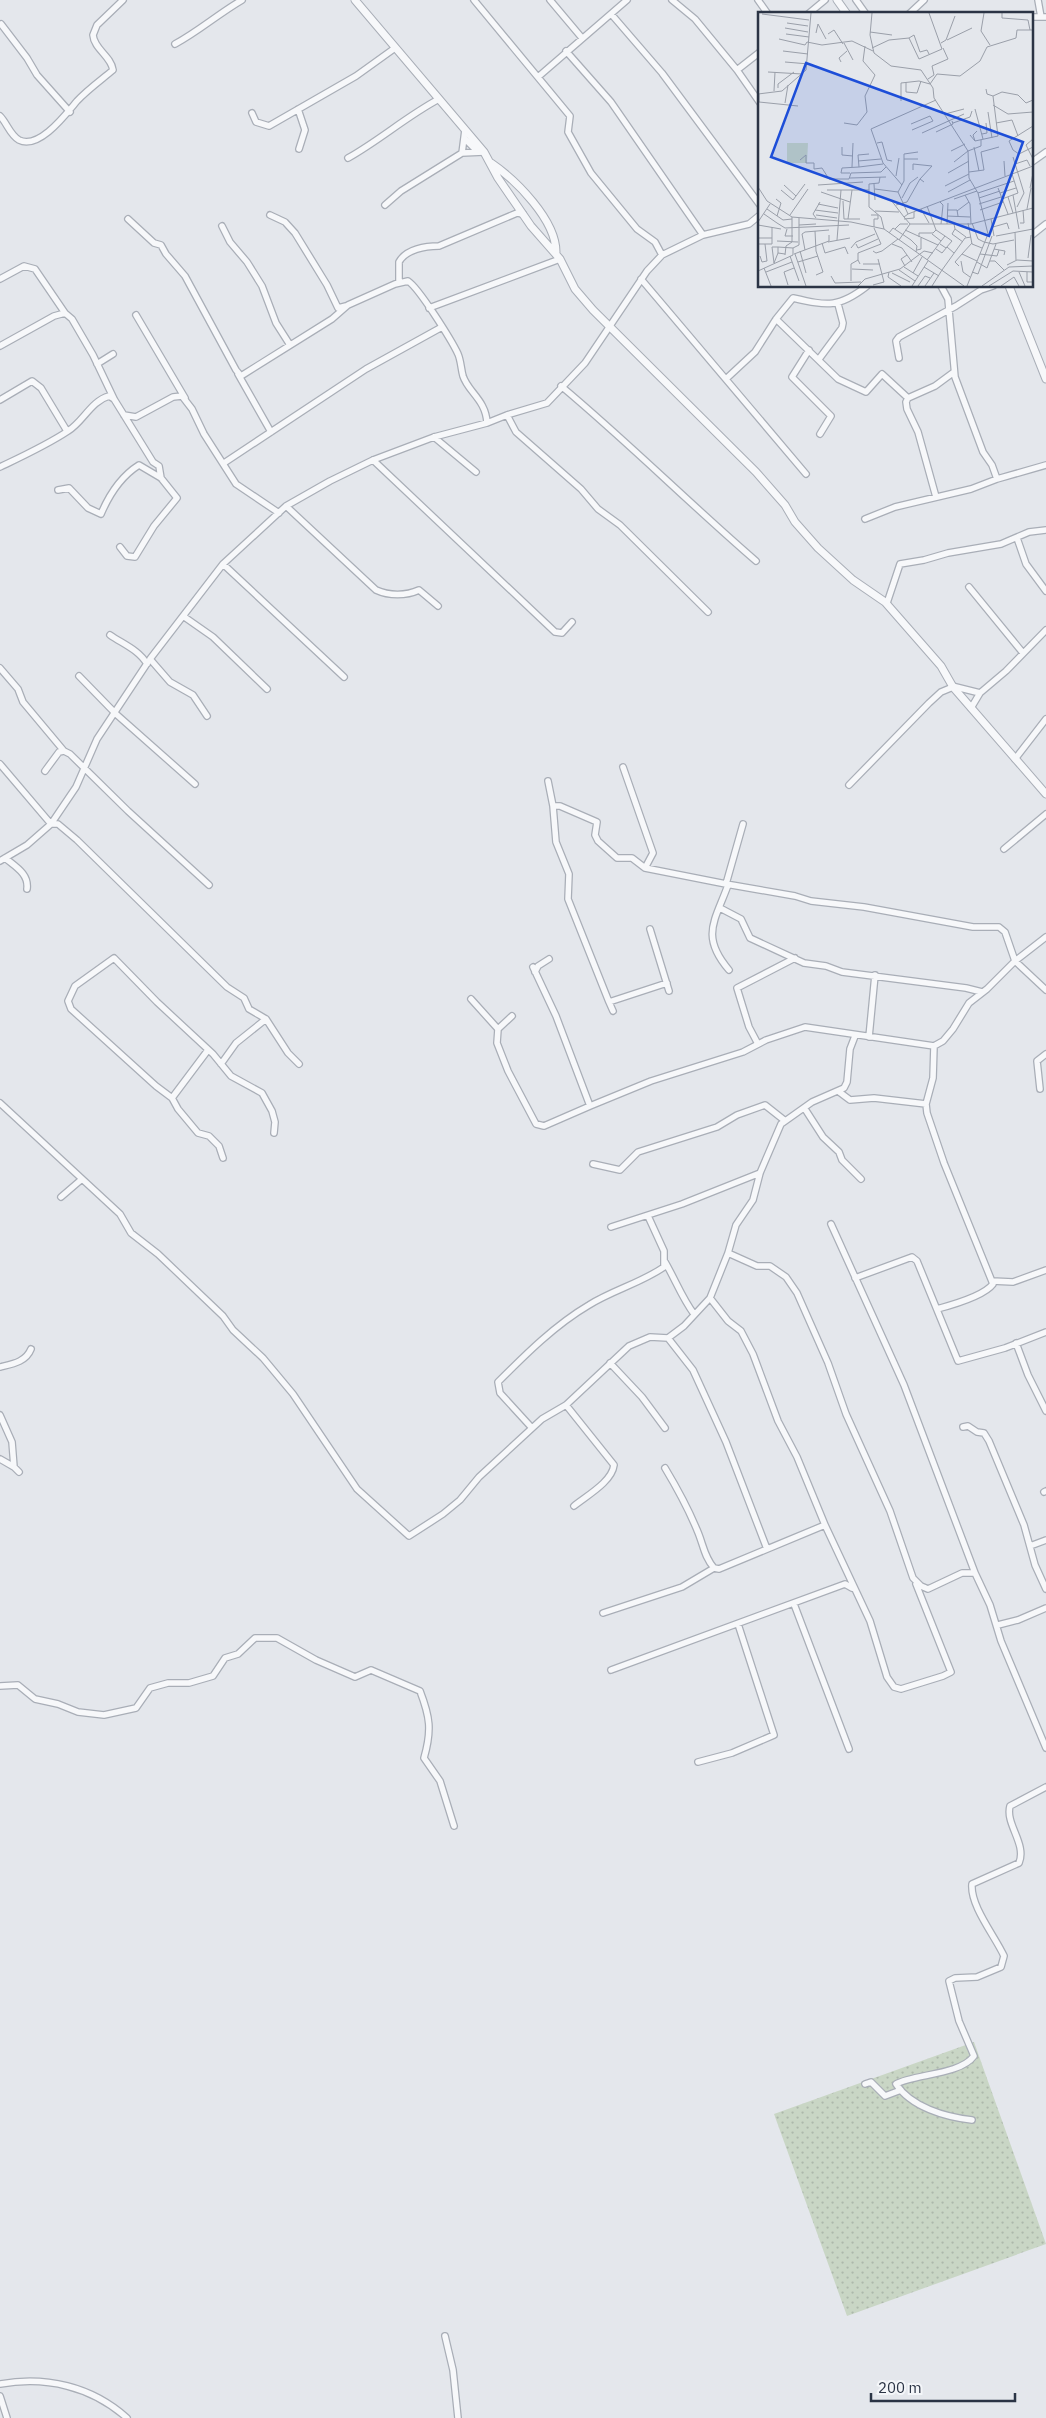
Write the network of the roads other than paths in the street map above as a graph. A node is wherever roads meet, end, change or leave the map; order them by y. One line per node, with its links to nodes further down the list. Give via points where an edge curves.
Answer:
1 (123, 0): 34 (street, via 97,25 93,34 112,70 77,101)
2 (242, 0): 25 (street)
3 (354, 0): 15 (street)
4 (360, 0): 15 (street)
5 (474, 0): 30 (street)
6 (550, 0): 24 (street)
7 (627, 0): 21 (street)
8 (672, 0): 29 (street, via 695,19)
9 (758, 0): 16 (street)
10 (825, 0): 17 (street)
11 (837, 0): 18 (street)
12 (856, 0): 19 (street)
13 (924, 0): 20 (street)
14 (1038, 0): 22 (street)
15 (361, 8): 26 (street)
16 (767, 12)
17 (810, 12)
18 (846, 12)
19 (865, 12)
20 (910, 12)
21 (612, 15): 24 (street); 46 (street, via 662,73)
22 (1043, 17)
23 (1, 24): 34 (street, via 37,76)
24 (582, 38): 27 (street)
25 (175, 44)
26 (395, 48): 31 (street); 33 (street, via 356,76)
27 (566, 52): 30 (street); 55 (street, via 611,102)
28 (758, 54): 29 (street)
29 (737, 70): 32 (street)
30 (538, 78): 56 (street, via 570,116 568,132 591,173 637,229 655,242)
31 (439, 99): 37 (street); 43 (street)
32 (758, 100)
33 (298, 109): 35 (street, via 267,127 256,122); 39 (street, via 305,130)
34 (70, 112): 36 (street, via 38,140 28,143 17,139)
35 (252, 113)
36 (0, 116)
37 (465, 130): 38 (street); 40 (street)
38 (465, 139): 40 (street); 42 (street)
39 (298, 149)
40 (481, 152): 42 (street); 45 (street)
41 (1046, 152): 44 (street)
42 (462, 153): 47 (street, via 401,191)
43 (348, 158)
44 (1034, 161)
45 (489, 162): 48 (street); 57 (street, via 508,174 540,211 556,240)
46 (758, 202)
47 (385, 205)
48 (520, 212): 57 (street); 60 (street, via 439,246 427,245 406,254 399,262)
49 (270, 215): 66 (street, via 286,222 324,280 338,308)
50 (758, 217): 55 (street, via 749,224)
51 (128, 219): 82 (street, via 154,243 161,244 183,272)
52 (1046, 224): 54 (street)
53 (222, 226): 74 (street, via 262,286 276,323)
54 (1034, 233)
55 (703, 235): 56 (street)
56 (662, 255): 59 (street)
57 (558, 256): 67 (street); 72 (street, via 575,288)
58 (0, 279): 69 (street, via 24,266 35,269)
59 (641, 279): 72 (street); 83 (street)
60 (400, 282): 66 (street); 67 (street, via 413,285)
61 (865, 288): 65 (street)
62 (942, 288): 68 (street, via 948,299)
63 (986, 288): 68 (street)
64 (1010, 288): 84 (street)
65 (838, 304): 71 (street, via 793,298); 79 (street, via 844,323)
66 (348, 305): 74 (street)
67 (429, 308): 73 (street)
68 (948, 311): 78 (street, via 899,336 896,342); 81 (street)
69 (65, 313): 75 (street); 80 (street, via 84,338)
70 (136, 315): 89 (street)
71 (776, 319): 76 (street); 83 (street, via 755,352)
72 (609, 324): 85 (street, via 585,362); 117 (street, via 756,472 818,548 853,580)
73 (442, 327): 92 (street, via 458,354 463,378 481,402); 94 (street, via 366,369)
74 (290, 345): 82 (street, via 244,376)
75 (0, 346)
76 (809, 350): 79 (street); 95 (street, via 792,377 831,416)
77 (113, 354): 80 (street)
78 (899, 358)
79 (819, 359): 86 (street, via 838,379 859,390 866,392 882,374)
80 (97, 364): 87 (street)
81 (954, 372): 86 (street, via 935,386); 104 (street, via 983,452)
82 (238, 374): 94 (street)
83 (727, 378): 102 (street)
84 (1046, 379)
85 (561, 386): 91 (street, via 543,406); 113 (street)
86 (908, 398): 106 (street, via 907,409 918,432)
87 (114, 399): 90 (street); 93 (street, via 104,398)
88 (0, 400): 93 (street, via 32,381 41,388)
89 (186, 400): 90 (street, via 178,396 136,417); 98 (street)
90 (122, 413): 103 (street, via 159,466)
91 (506, 415): 92 (street); 119 (street, via 516,432 581,489 598,509 620,525)
92 (487, 423): 96 (street)
93 (67, 432): 100 (street)
94 (271, 432): 98 (street)
95 (820, 434)
96 (434, 437): 97 (street); 101 (street)
97 (374, 460): 107 (street); 121 (street, via 555,632 562,633)
98 (224, 464): 108 (street, via 236,484)
99 (1046, 465): 104 (street)
100 (0, 467)
101 (476, 472)
102 (806, 474)
103 (162, 478): 105 (street, via 138,465 112,491 101,514 88,508 69,488); 112 (street, via 177,498 134,557 127,556)
104 (997, 479): 106 (street)
105 (58, 490)
106 (936, 497): 109 (street, via 890,509)
107 (286, 506): 108 (street); 118 (street, via 376,590 404,595 419,590)
108 (279, 513): 114 (street)
109 (865, 520)
110 (1046, 530): 111 (street, via 1029,532)
111 (1017, 538): 116 (street, via 1026,564); 117 (street, via 900,564)
112 (120, 547)
113 (756, 561)
114 (223, 564): 120 (street); 128 (street)
115 (969, 587): 124 (street)
116 (1046, 591)
117 (887, 603): 129 (street, via 941,666)
118 (438, 606)
119 (708, 612)
120 (183, 616): 125 (street); 130 (street, via 213,637)
121 (572, 622)
122 (1046, 630): 124 (street)
123 (110, 635): 125 (street)
124 (1023, 652): 131 (street)
125 (149, 662): 133 (street); 134 (street, via 170,682 193,695)
126 (0, 668): 136 (street, via 18,689 23,702)
127 (79, 676): 133 (street)
128 (344, 677)
129 (952, 686): 131 (street); 132 (street); 144 (street, via 929,703)
130 (267, 690)
131 (980, 693): 132 (street)
132 (970, 708): 137 (street)
133 (116, 714): 140 (street, via 97,739); 143 (street)
134 (207, 716)
135 (1046, 719): 137 (street)
136 (64, 751): 140 (street); 141 (street, via 59,752)
137 (1014, 759): 145 (street)
138 (0, 764): 148 (street)
139 (623, 767): 152 (street, via 653,853)
140 (85, 768): 148 (street); 153 (street)
141 (45, 771)
142 (548, 781): 146 (street)
143 (195, 784)
144 (849, 785)
145 (1046, 794)
146 (553, 806): 152 (street, via 597,822 595,835 598,841 617,858 632,858); 169 (street, via 556,842 569,874 568,899)
147 (1046, 814): 150 (street)
148 (51, 824): 151 (street, via 27,845); 172 (street, via 58,824 77,840 227,987 244,998 249,1009)
149 (743, 824): 154 (street)
150 (1004, 849)
151 (2, 859): 155 (street, via 22,872)
152 (645, 868): 154 (street)
153 (209, 885)
154 (727, 885): 156 (street); 161 (street, via 974,927 999,927 1005,932)
155 (27, 889)
156 (720, 908): 159 (street, via 741,919 750,938); 162 (street, via 712,923 712,940 717,955)
157 (650, 929): 164 (street)
158 (1046, 937): 161 (street)
159 (795, 958): 163 (street, via 842,972); 176 (street, via 736,988)
160 (549, 959): 187 (street, via 534,969 556,1016)
161 (1014, 962): 165 (street); 167 (street)
162 (729, 970)
163 (875, 975): 167 (street); 175 (street)
164 (666, 983): 166 (street); 169 (street)
165 (1046, 990)
166 (669, 991)
167 (982, 992): 177 (street, via 969,1003 943,1041)
168 (471, 999): 173 (street)
169 (609, 1002): 170 (street)
170 (613, 1011)
171 (512, 1016): 173 (street)
172 (266, 1019): 180 (street, via 236,1043); 181 (street)
173 (498, 1029): 187 (street, via 497,1043 536,1124 544,1126)
174 (855, 1036): 175 (street); 176 (street, via 805,1027); 183 (street, via 846,1082)
175 (869, 1037): 177 (street)
176 (758, 1044): 187 (street)
177 (934, 1046): 186 (street, via 933,1078)
178 (208, 1050): 180 (street); 184 (street); 184 (street, via 114,958 75,986 68,1001 71,1009)
179 (1046, 1054): 182 (street, via 1037,1061)
180 (221, 1064): 190 (street, via 231,1076 262,1093 272,1111)
181 (299, 1064)
182 (1040, 1089)
183 (838, 1091): 186 (street, via 850,1100 874,1098); 188 (street, via 812,1102)
184 (172, 1098): 191 (street, via 198,1134 209,1136 219,1146)
185 (0, 1103): 194 (street)
186 (926, 1104): 204 (street, via 944,1163)
187 (590, 1106)
188 (805, 1109): 189 (street); 195 (street, via 823,1137)
189 (784, 1120): 192 (street, via 765,1105 717,1126 638,1152 620,1170); 193 (street)
190 (274, 1133)
191 (223, 1158)
192 (594, 1164)
193 (760, 1173): 197 (street); 200 (street, via 753,1200 736,1225)
194 (82, 1179): 196 (street); 220 (street, via 120,1214 131,1233 164,1259 263,1358 293,1394 357,1489 408,1536 444,1514)
195 (861, 1180)
196 (61, 1197)
197 (648, 1216): 199 (street); 201 (street, via 664,1251)
198 (831, 1224): 203 (street)
199 (611, 1227)
200 (728, 1253): 205 (street); 233 (street, via 757,1266 770,1266 786,1277 797,1293 890,1511)
201 (665, 1262): 207 (street); 220 (street, via 664,1267 652,1275 588,1305 561,1322 498,1382 500,1393)
202 (1046, 1270): 204 (street, via 1013,1282)
203 (855, 1278): 206 (street, via 912,1257 917,1261); 232 (street, via 904,1385)
204 (992, 1281): 206 (street, via 988,1289)
205 (710, 1298): 207 (street); 227 (street, via 728,1321 741,1331 753,1354 776,1416)
206 (937, 1309): 210 (street, via 958,1361)
207 (694, 1314): 209 (street)
208 (1046, 1332): 210 (street)
209 (668, 1338): 212 (street, via 650,1337 636,1342); 230 (street, via 693,1370 710,1405)
210 (1016, 1343): 215 (street)
211 (31, 1349): 213 (street, via 18,1362)
212 (610, 1363): 216 (street); 221 (street)
213 (0, 1367)
214 (1046, 1397): 215 (street)
215 (1039, 1400): 217 (street)
216 (566, 1405): 220 (street); 226 (street, via 614,1465 606,1480)
217 (1046, 1411)
218 (0, 1415): 223 (street, via 12,1442)
219 (963, 1427): 229 (street, via 968,1426 986,1435)
220 (532, 1428)
221 (666, 1428)
222 (0, 1459): 223 (street)
223 (14, 1467): 225 (street)
224 (665, 1468): 231 (street, via 683,1497 706,1557)
225 (19, 1472)
226 (574, 1506)
227 (825, 1525): 230 (street); 234 (street)
228 (1046, 1540): 229 (street)
229 (1030, 1546): 235 (street)
230 (767, 1549): 231 (street, via 719,1569)
231 (714, 1568): 238 (street, via 682,1586)
232 (975, 1573): 233 (street, via 962,1573 928,1588); 240 (street)
233 (916, 1582): 234 (street, via 951,1672 901,1689 894,1687 888,1678 870,1621)
234 (854, 1588): 236 (street, via 845,1584)
235 (1046, 1589)
236 (794, 1604): 239 (street); 244 (street)
237 (1046, 1608): 240 (street)
238 (603, 1613)
239 (738, 1624): 241 (street); 245 (street, via 774,1735 732,1753)
240 (998, 1625): 243 (street, via 1001,1641)
241 (611, 1670)
242 (0, 1686): 247 (street, via 18,1685 35,1699 78,1712 104,1715 136,1708 150,1688 213,1676 225,1658 238,1654 255,1638 278,1638 355,1677 371,1670 420,1691 429,1714 429,1741 424,1758 440,1781)
243 (1046, 1748)
244 (849, 1749)
245 (698, 1762)
246 (1046, 1787): 249 (street, via 1010,1806 1009,1813 1021,1853 1019,1863 972,1884 981,1915 1004,1956 1001,1967 977,1977 949,1981 974,2056 967,2062 933,2075 896,2083)
247 (454, 1826)
248 (865, 2084): 249 (street, via 870,2082 885,2096)
249 (901, 2090): 250 (street, via 912,2101 943,2116)
250 (972, 2120)
251 (445, 2336): 258 (street, via 453,2370)
252 (0, 2384): 254 (street, via 29,2381 62,2384 90,2393)
253 (0, 2396): 255 (street)
254 (116, 2409): 256 (street); 257 (street)
255 (7, 2418)
256 (116, 2418)
257 (127, 2418)
258 (458, 2418)

